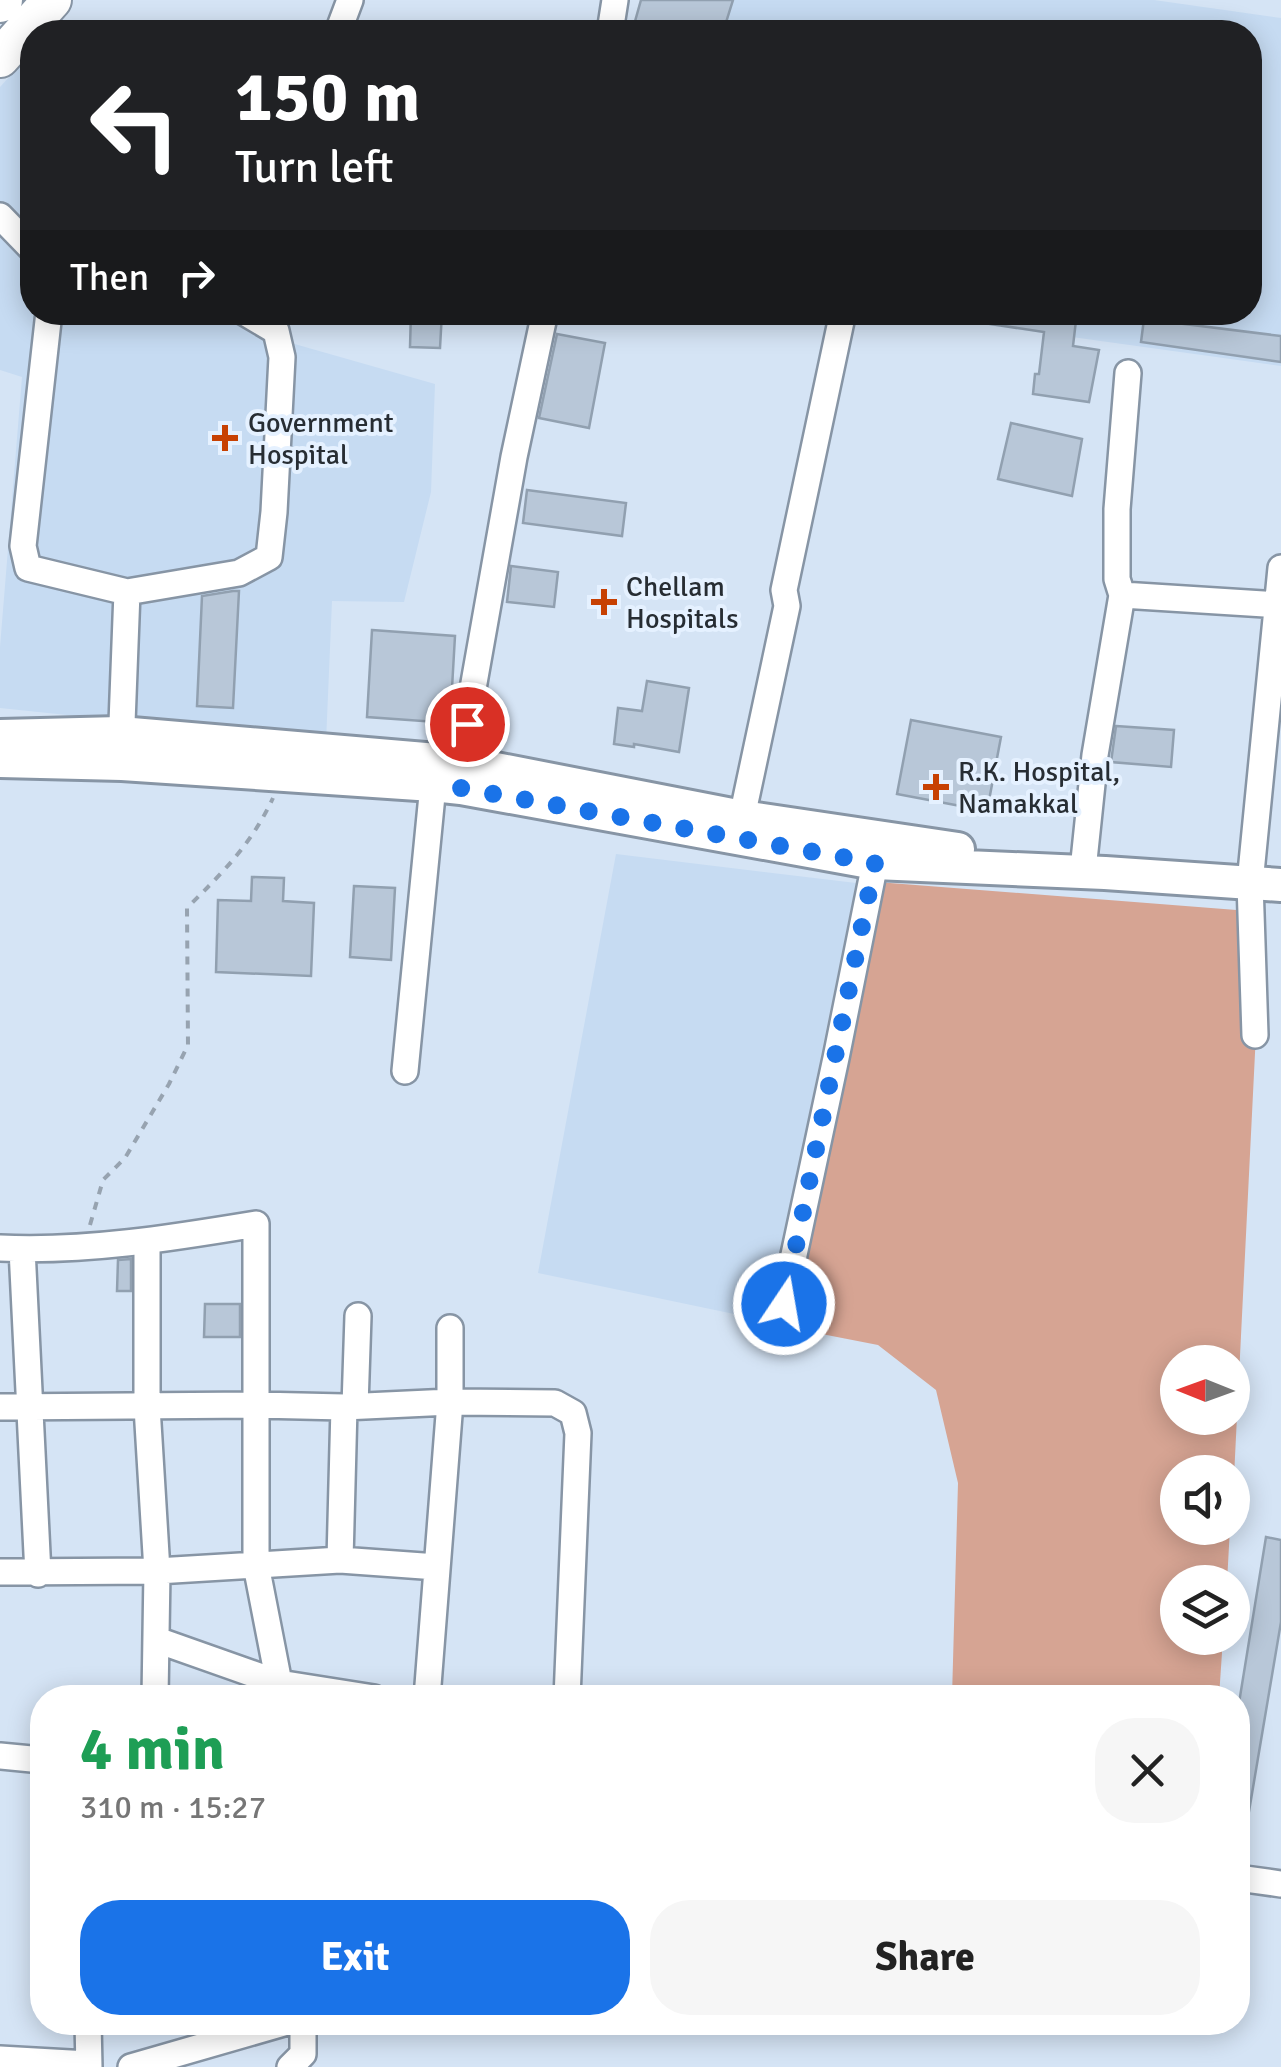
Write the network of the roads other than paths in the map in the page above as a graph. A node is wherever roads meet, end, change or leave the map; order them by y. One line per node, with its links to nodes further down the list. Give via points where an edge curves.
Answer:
1 (52, 0): 2 (highway)
2 (34, 20)
3 (20, 36): 4 (highway)
4 (0, 58)
5 (0, 216): 6 (street)
6 (20, 237)
7 (48, 325): 13 (street, via 23,546 28,568)
8 (266, 325): 13 (street, via 276,331 282,356 269,556 239,573)
9 (542, 325): 19 (street)
10 (840, 325): 20 (street)
11 (1128, 373): 14 (street, via 1117,509)
12 (1281, 568): 15 (street)
13 (127, 592): 17 (street)
14 (1122, 595): 15 (street); 22 (street, via 1096,755)
15 (1280, 604): 23 (street)
16 (0, 736): 17 (main road)
17 (121, 749): 18 (main road); 19 (main road); 19 (main road, via 284,775)
18 (0, 761)
19 (452, 779): 20 (main road); 21 (main road); 25 (street)
20 (742, 817): 22 (main road)
21 (875, 863): 22 (main road); 30 (street)
22 (1094, 872): 23 (main road)
23 (1265, 884): 24 (street)
24 (1255, 1035)
25 (405, 1071)
26 (147, 1242): 27 (street); 32 (street, via 256,1224); 33 (street)
27 (11, 1248): 36 (street)
28 (358, 1316): 34 (street)
29 (450, 1328): 31 (street)
30 (776, 1340)
31 (450, 1402): 34 (street); 39 (street); 48 (street, via 555,1402 574,1414)
32 (257, 1405): 33 (street); 34 (street); 38 (street)
33 (147, 1406): 36 (street); 40 (street)
34 (350, 1406): 37 (street)
35 (0, 1407): 36 (street)
36 (29, 1407): 42 (street)
37 (340, 1560): 38 (street); 39 (street)
38 (256, 1565): 40 (street); 46 (street)
39 (437, 1567): 47 (street)
40 (157, 1571): 42 (street); 43 (street)
41 (0, 1572): 42 (street)
42 (38, 1574)
43 (158, 1640): 44 (street); 45 (street)
44 (156, 1685)
45 (267, 1685)
46 (278, 1685)
47 (428, 1685)
48 (568, 1685)
49 (0, 1756): 50 (street)
50 (30, 1759)
51 (1250, 1880): 52 (street)
52 (1281, 1884)
53 (88, 2035): 57 (street)
54 (244, 2035): 58 (street)
55 (293, 2035): 59 (street, via 302,2054)
56 (0, 2059): 57 (street)
57 (88, 2066)
58 (131, 2067)
59 (290, 2067)

